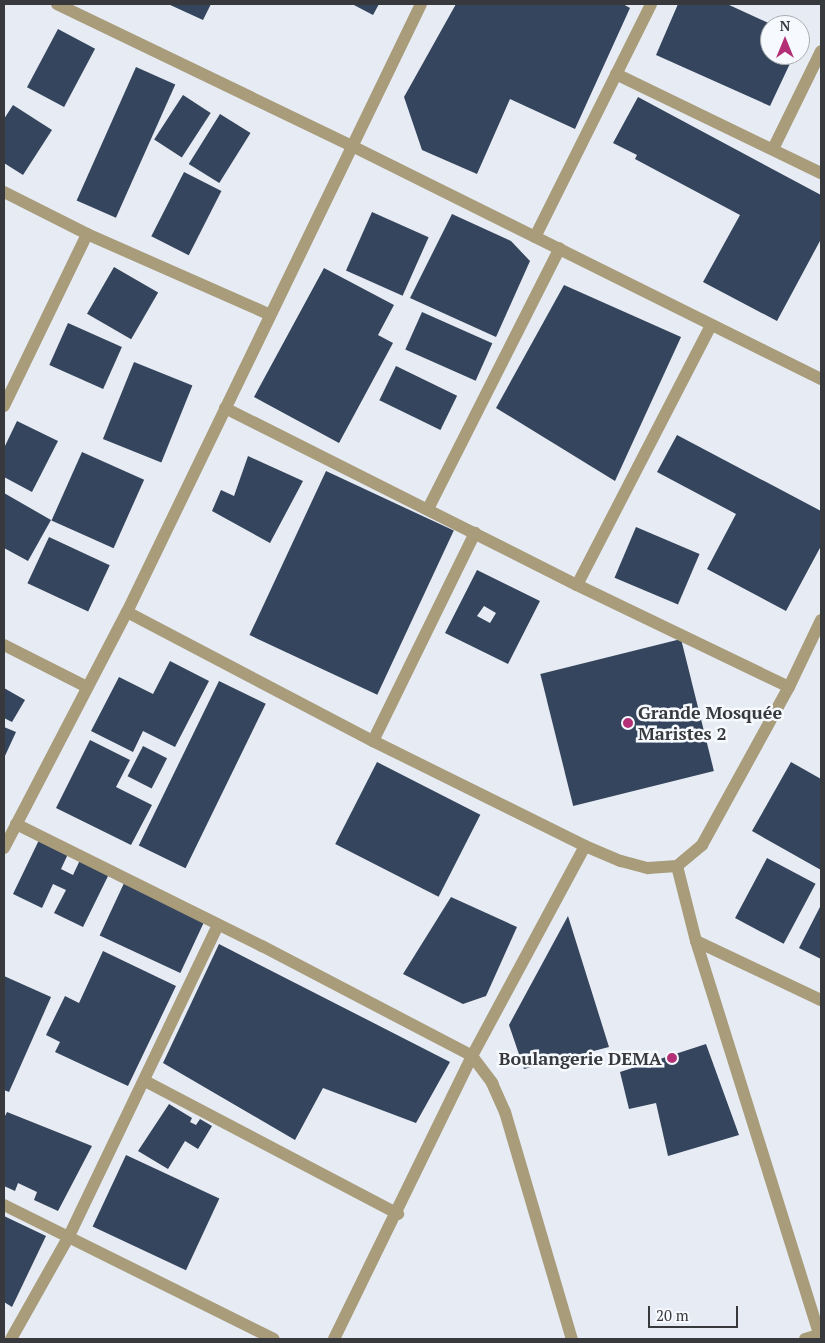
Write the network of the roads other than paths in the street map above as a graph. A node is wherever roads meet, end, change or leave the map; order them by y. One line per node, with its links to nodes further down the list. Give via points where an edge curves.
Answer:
1 (57, 4): 6 (street)
2 (421, 4): 6 (street)
3 (651, 4): 5 (street)
4 (821, 51): 7 (street)
5 (616, 74): 7 (street); 11 (street)
6 (352, 146): 11 (street); 13 (street)
7 (773, 149): 8 (street)
8 (821, 173)
9 (4, 192): 10 (street)
10 (87, 234): 13 (street); 16 (street)
11 (535, 237): 12 (street)
12 (560, 248): 14 (street); 18 (street)
13 (268, 314): 17 (street)
14 (710, 326): 15 (street); 20 (street)
15 (821, 379)
16 (4, 406)
17 (225, 408): 18 (street); 21 (street)
18 (428, 509): 19 (street)
19 (476, 532): 20 (street); 26 (street)
20 (578, 585): 25 (street)
21 (127, 612): 24 (street); 26 (street)
22 (821, 620): 25 (street)
23 (4, 645): 24 (street)
24 (86, 686): 27 (street)
25 (789, 687): 30 (street, via 706,838)
26 (374, 741): 28 (street)
27 (16, 824): 29 (street); 31 (street)
28 (585, 846): 30 (street, via 648,868); 34 (street)
29 (4, 848)
30 (676, 866): 32 (street)
31 (218, 925): 34 (street); 35 (street)
32 (696, 941): 33 (street); 39 (street)
33 (821, 1000)
34 (472, 1056): 37 (street); 43 (street, via 492,1083 505,1112)
35 (145, 1082): 37 (street); 38 (street)
36 (4, 1205): 38 (street)
37 (398, 1214): 42 (street)
38 (69, 1236): 40 (street); 41 (street)
39 (820, 1337): 44 (street)
40 (12, 1339)
41 (274, 1339)
42 (334, 1339)
43 (572, 1339)
44 (805, 1339)

